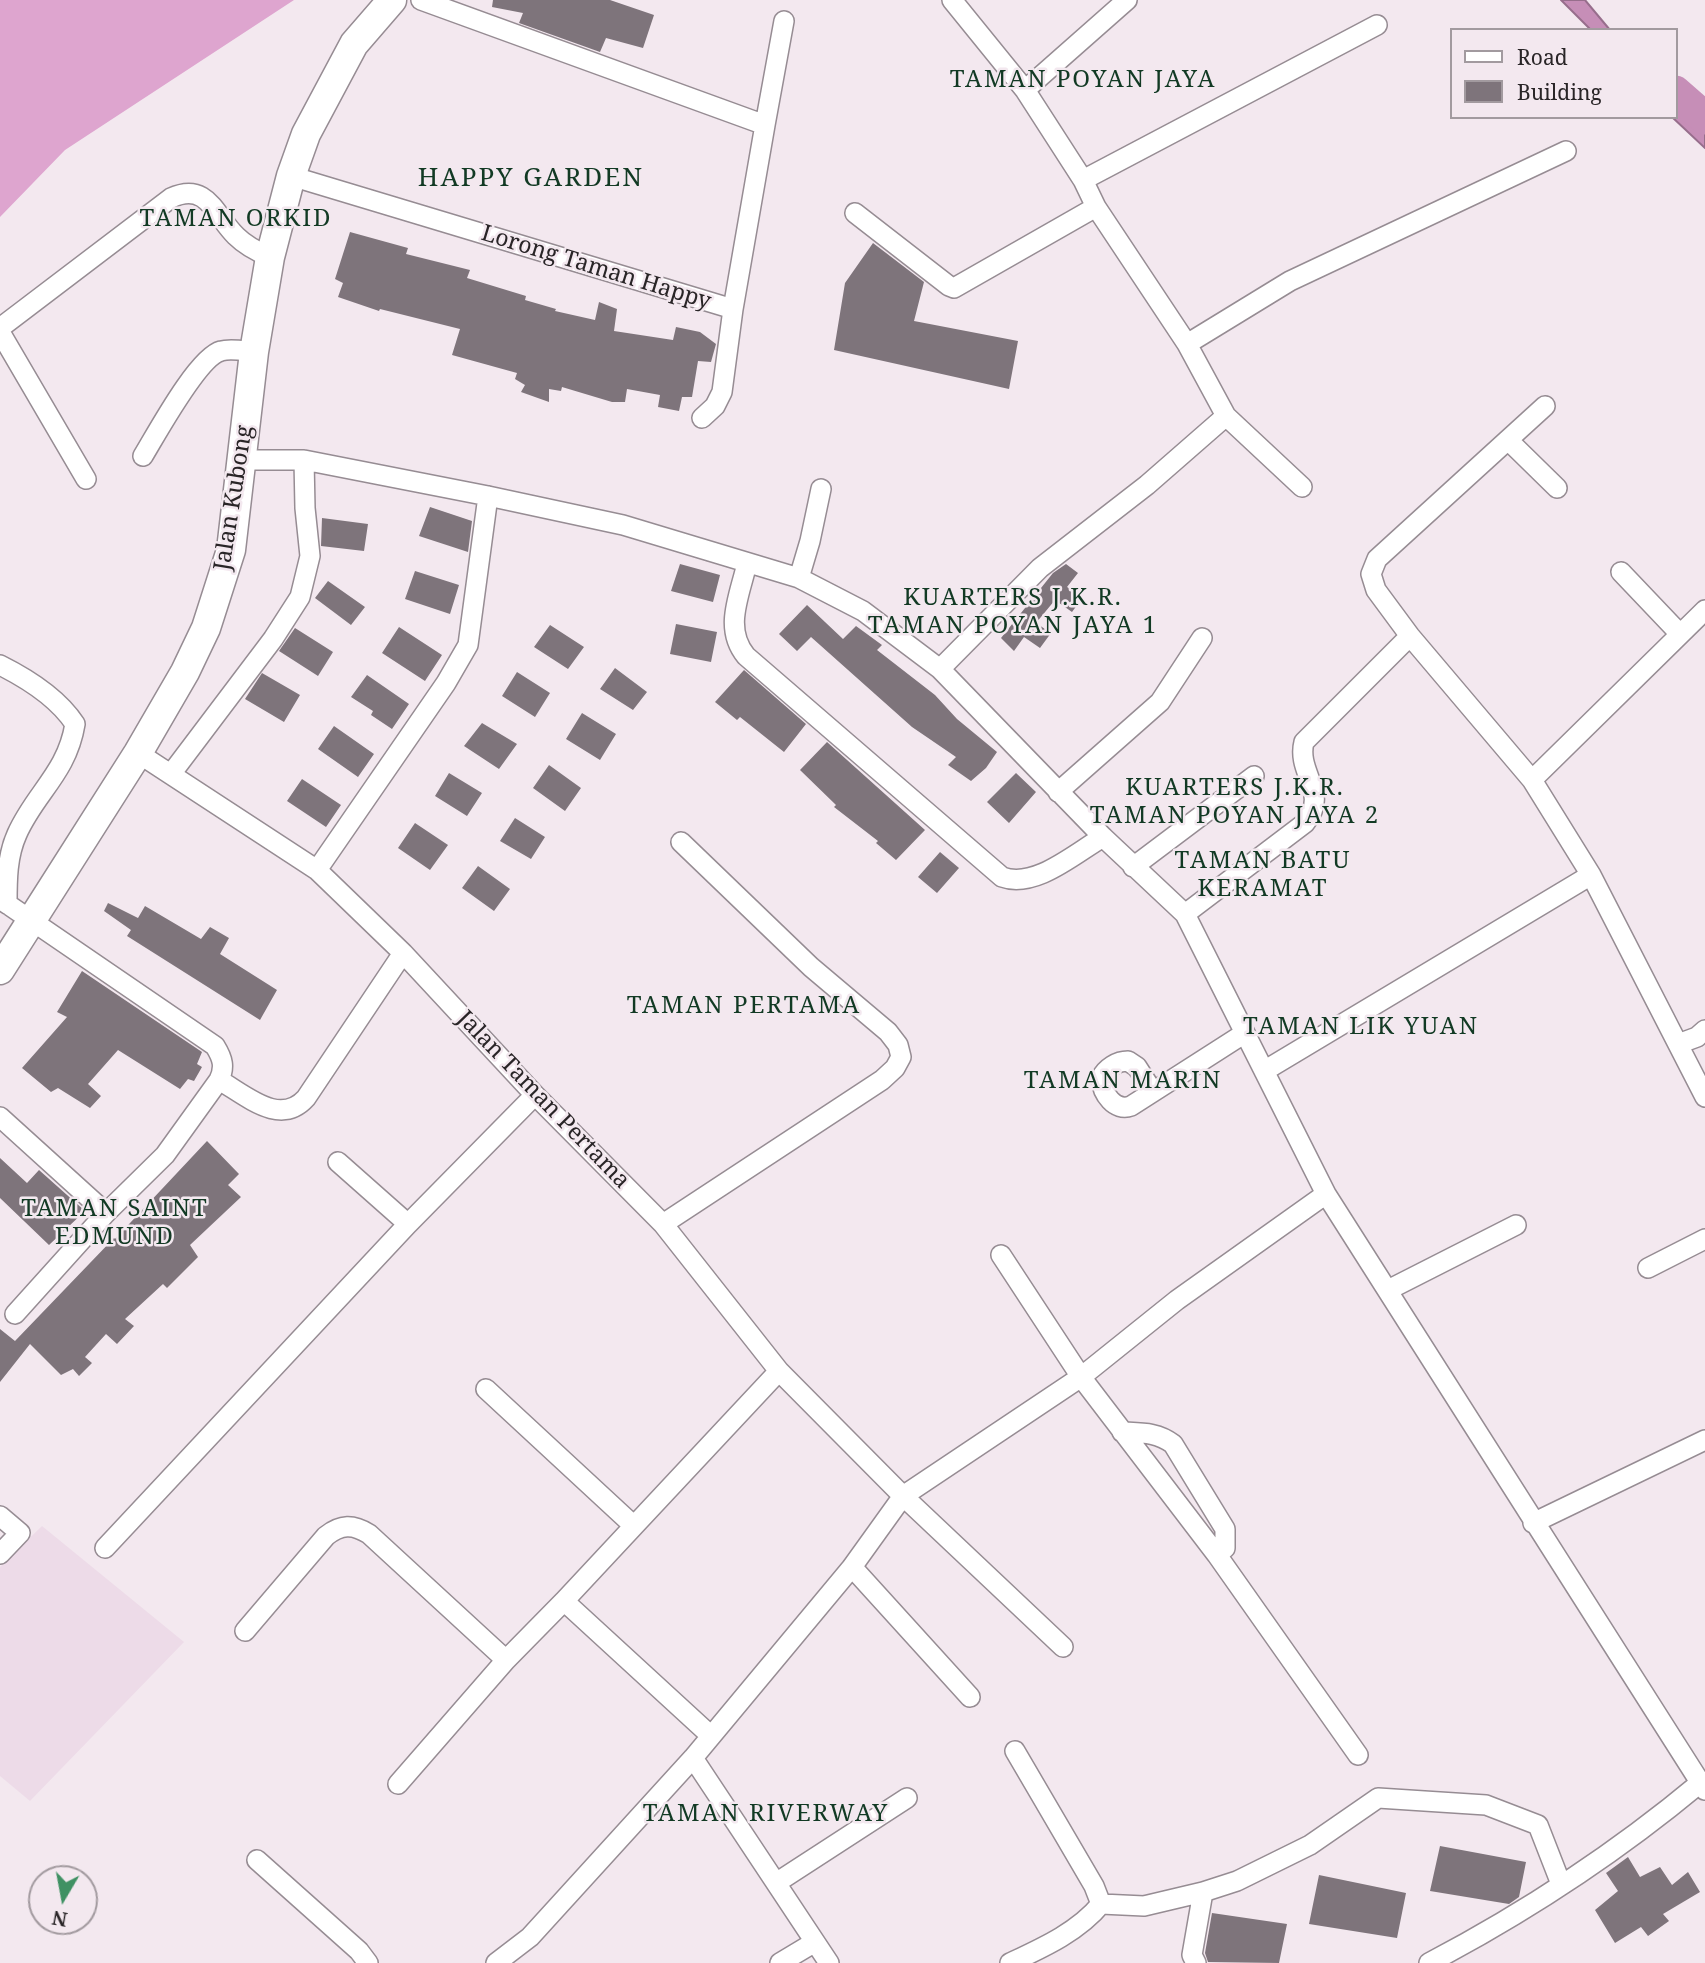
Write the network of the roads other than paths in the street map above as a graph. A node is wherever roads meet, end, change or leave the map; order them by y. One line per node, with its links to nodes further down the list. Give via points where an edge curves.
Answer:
1 (393, 0): 10 (highway, Jalan Kubong, via 354,44 306,134)
2 (421, 0): 8 (street)
3 (952, 0): 7 (street)
4 (1127, 0): 7 (street)
5 (784, 21): 8 (street, Lorong Taman Happy)
6 (1377, 25): 11 (street)
7 (1025, 90): 11 (street)
8 (765, 125): 15 (street, Lorong Taman Happy)
9 (1566, 151): 17 (street, via 1290,281)
10 (291, 176): 14 (highway, Jalan Kubong); 15 (street, Lorong Taman Happy)
11 (1083, 180): 12 (street)
12 (1096, 207): 13 (street, via 954,288); 17 (street)
13 (855, 213)
14 (270, 257): 16 (street, via 236,236 202,196 181,194); 18 (highway, Jalan Kubong)
15 (733, 309): 21 (street, via 722,392)
16 (0, 330): 26 (street)
17 (1187, 344): 20 (street)
18 (254, 352): 23 (street, via 222,350 209,356); 24 (highway, Jalan Kubong)
19 (1545, 406): 22 (street)
20 (1226, 416): 27 (street); 39 (street, via 1040,568)
21 (702, 418)
22 (1508, 440): 28 (street); 36 (street, via 1373,565 1376,590)
23 (143, 456)
24 (242, 460): 25 (street); 40 (highway, Jalan Kubong, via 231,550 206,628)
25 (304, 460): 30 (street); 41 (street, via 310,556 300,597)
26 (86, 479)
27 (1301, 487)
28 (1557, 488)
29 (821, 489): 33 (street)
30 (488, 496): 31 (street, via 623,525); 48 (street, via 468,645)
31 (747, 563): 33 (street); 45 (street, via 734,618 737,645 1002,877 1012,881 1034,878)
32 (1621, 572): 35 (street)
33 (799, 578): 39 (street, via 863,611)
34 (1705, 610): 35 (street)
35 (1680, 634): 43 (street)
36 (1410, 636): 43 (street); 51 (street, via 1304,742 1303,760 1315,794 1312,815)
37 (1202, 638): 44 (street, via 1160,702)
38 (0, 665): 50 (street, via 66,710 75,724 66,757 17,833)
39 (940, 669): 44 (street)
40 (138, 753): 41 (street, Jalan Taman Pertama); 52 (highway, Jalan Kubong)
41 (171, 774): 48 (street, Jalan Taman Pertama)
42 (1254, 776): 47 (street)
43 (1532, 780): 49 (street)
44 (1058, 792): 45 (street)
45 (1103, 837): 47 (street)
46 (681, 842): 68 (street, via 811,967 888,1032 901,1057 882,1080)
47 (1133, 867): 51 (street)
48 (317, 870): 53 (street, Jalan Taman Pertama)
49 (1591, 875): 57 (street); 58 (street)
50 (4, 902): 52 (street)
51 (1185, 914): 56 (street)
52 (32, 921): 54 (highway, Jalan Kubong); 59 (street, via 215,1046 222,1057)
53 (403, 953): 59 (street, via 297,1108 274,1110); 61 (street, Jalan Taman Pertama)
54 (0, 970)
55 (1705, 1030): 57 (street)
56 (1245, 1032): 58 (street); 60 (street)
57 (1678, 1044): 62 (street)
58 (1264, 1071): 65 (street)
59 (219, 1080): 66 (street, via 164,1155)
60 (1153, 1092)
61 (535, 1095): 67 (street); 68 (street, Jalan Taman Pertama)
62 (1705, 1097)
63 (0, 1117): 66 (street)
64 (338, 1162): 67 (street)
65 (1326, 1195): 73 (street); 76 (street, via 1177,1300)
66 (106, 1213): 74 (street)
67 (408, 1224): 84 (street)
68 (663, 1224): 75 (street, Jalan Taman Pertama)
69 (1516, 1226): 73 (street)
70 (1705, 1239): 72 (street)
71 (1001, 1255): 76 (street)
72 (1648, 1268)
73 (1395, 1287): 82 (street)
74 (15, 1314)
75 (779, 1371): 80 (street, Jalan Taman Pertama); 83 (street)
76 (1081, 1377): 78 (street); 80 (street)
77 (486, 1389): 83 (street)
78 (1122, 1432): 86 (street); 86 (street, via 1152,1433 1173,1444 1225,1529 1225,1548)
79 (1705, 1440): 82 (street)
80 (903, 1496): 87 (street); 90 (street, Jalan Taman Pertama)
81 (0, 1516): 85 (street, via 20,1533)
82 (1540, 1519): 98 (street)
83 (634, 1526): 88 (street)
84 (105, 1548)
85 (0, 1554)
86 (1217, 1555): 95 (street)
87 (852, 1567): 92 (street); 93 (street)
88 (564, 1601): 91 (street); 93 (street)
89 (245, 1631): 91 (street, via 326,1536 347,1526 369,1534)
90 (1063, 1647)
91 (506, 1660): 97 (street)
92 (970, 1698)
93 (710, 1735): 96 (street)
94 (1015, 1751): 104 (street)
95 (1358, 1755)
96 (692, 1758): 101 (street); 107 (street, via 530,1937)
97 (398, 1784)
98 (1703, 1787): 102 (street)
99 (907, 1798): 101 (street)
100 (257, 1860): 106 (street)
101 (776, 1883): 105 (street)
102 (1561, 1884): 103 (street, via 1538,1825 1486,1805 1378,1798 1310,1845 1237,1881); 112 (street, via 1498,1927)
103 (1203, 1892): 104 (street, via 1144,1906); 111 (street, via 1192,1955)
104 (1101, 1904): 110 (street, via 1082,1923)
105 (815, 1942): 108 (street); 109 (street)
106 (368, 1963)
107 (496, 1963)
108 (780, 1963)
109 (828, 1963)
110 (1010, 1963)
111 (1196, 1963)
112 (1429, 1963)

